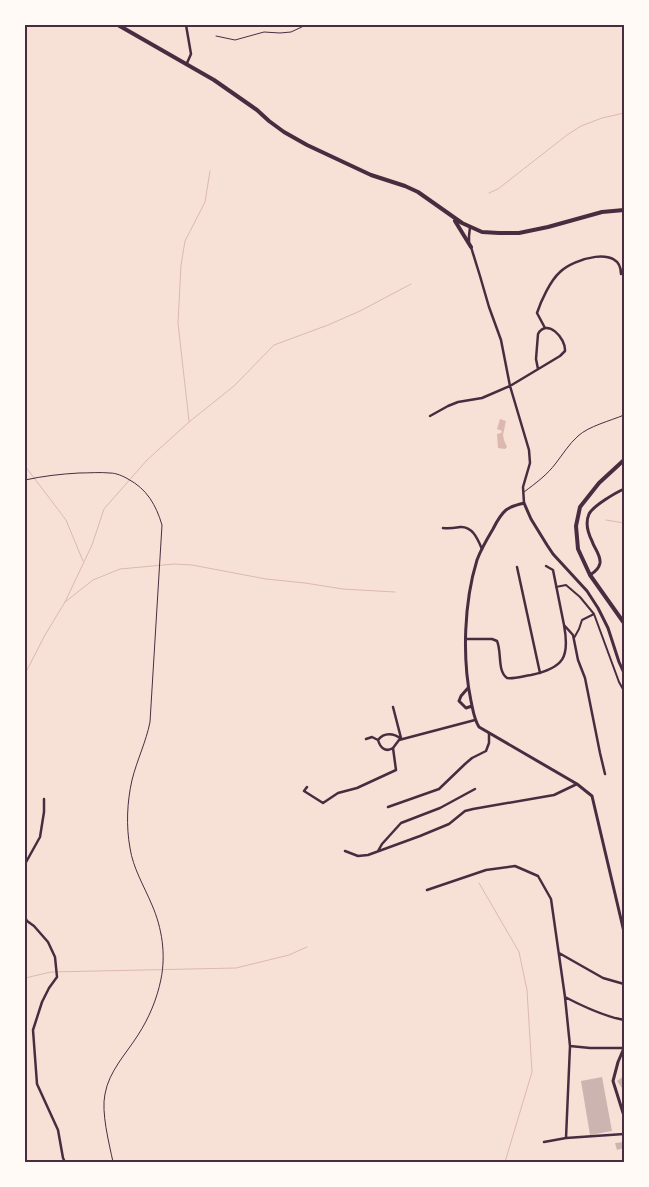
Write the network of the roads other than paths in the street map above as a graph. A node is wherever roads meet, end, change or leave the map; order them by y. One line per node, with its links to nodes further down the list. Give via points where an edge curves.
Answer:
1 (118, 25): 3 (main road)
2 (186, 25): 3 (street, via 191,54)
3 (187, 63): 5 (main road, via 244,100 284,132 371,175 418,192)
4 (624, 210): 6 (main road, via 602,212 519,232 482,232)
5 (453, 217): 6 (main road); 7 (main road)
6 (470, 227): 7 (street)
7 (471, 247): 11 (street, via 501,340)
8 (621, 274): 9 (street, via 618,263 612,258 596,256 568,265 552,282 538,310)
9 (544, 328): 10 (street, via 538,334); 10 (street, via 556,332 565,351)
10 (538, 369): 11 (street)
11 (510, 386): 13 (street, via 482,398 458,402); 17 (street, via 530,457)
12 (624, 415): 17 (lane, via 579,435 550,470)
13 (430, 416)
14 (624, 460): 23 (main road, via 599,483 580,507 576,526 578,549)
15 (25, 480): 65 (lane, via 87,473 123,476 150,497 162,525 150,722 132,779 127,818 130,850 158,920 163,957 155,1002 148,1019 112,1074 104,1096)
16 (624, 489): 23 (street, via 590,513 587,522 589,534 600,562 598,569)
17 (522, 492): 18 (street)
18 (524, 503): 20 (street, via 504,512); 31 (street, via 547,546 598,608)
19 (443, 528): 20 (street, via 466,528)
20 (482, 549): 29 (street, via 472,578)
21 (546, 566): 24 (street, via 553,570)
22 (517, 567): 30 (street)
23 (590, 574): 26 (main road)
24 (556, 587): 25 (street, via 566,585); 27 (street)
25 (594, 614): 28 (street, via 582,620); 33 (street)
26 (624, 624)
27 (564, 625): 28 (street); 30 (street, via 566,651 563,659 559,665)
28 (574, 638): 42 (street)
29 (466, 639): 30 (street, via 497,641 503,674 507,678); 32 (street)
30 (540, 673)
31 (624, 673)
32 (468, 688): 34 (street); 34 (street, via 459,702 466,708)
33 (624, 691)
34 (472, 706): 36 (street)
35 (393, 707): 40 (street)
36 (475, 720): 37 (street); 40 (street)
37 (489, 733): 43 (street); 47 (street, via 486,751 472,758 439,789)
38 (366, 739): 39 (street)
39 (378, 740): 40 (street, via 393,734); 41 (street, via 382,748)
40 (401, 740): 41 (street)
41 (393, 748): 44 (street, via 396,770 357,788 338,793 323,803 304,791)
42 (605, 774)
43 (577, 784): 49 (street, via 554,795 472,808 449,824); 53 (street, via 592,796)
44 (307, 787)
45 (475, 789): 49 (street, via 440,808 401,823)
46 (44, 799): 50 (street, via 40,837)
47 (388, 807)
48 (345, 851): 49 (street, via 363,856)
49 (377, 852)
50 (25, 864)
51 (427, 890): 54 (street, via 486,870 515,866 538,876 551,899)
52 (25, 917): 64 (street, via 48,942 55,957 57,977 42,1002 33,1030 37,1084 58,1130)
53 (624, 932)
54 (559, 953): 55 (street, via 603,978); 56 (street)
55 (624, 984)
56 (565, 997): 57 (street, via 593,1011); 58 (street)
57 (624, 1020)
58 (570, 1046): 59 (street); 62 (street)
59 (624, 1048): 60 (street, via 613,1081)
60 (624, 1116)
61 (624, 1134): 62 (street)
62 (566, 1138): 63 (street)
63 (544, 1142)
64 (66, 1162)
65 (112, 1162)

